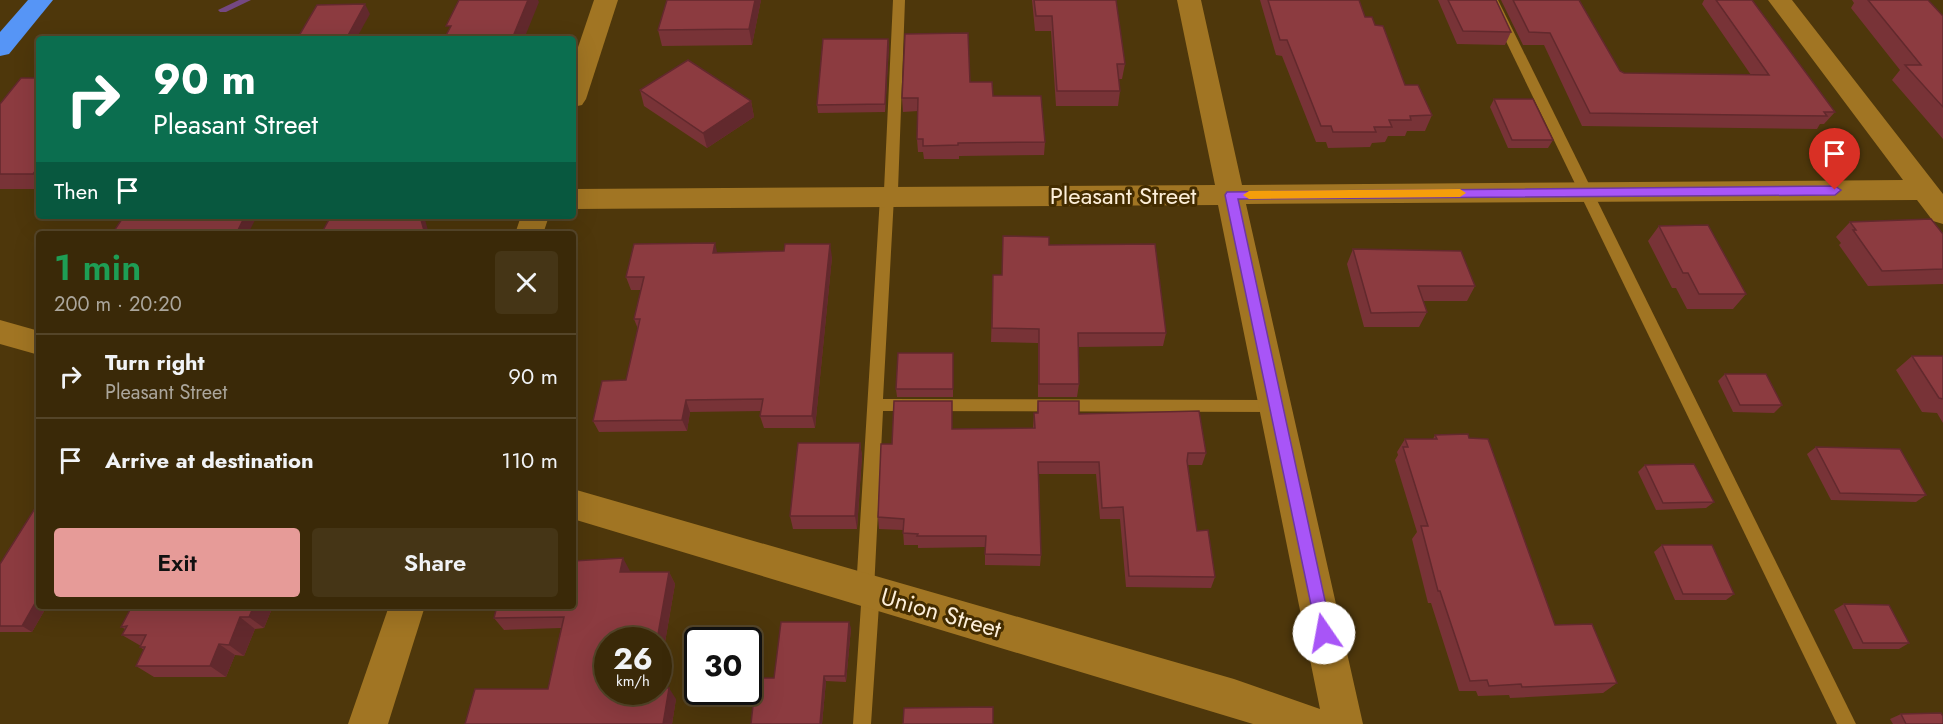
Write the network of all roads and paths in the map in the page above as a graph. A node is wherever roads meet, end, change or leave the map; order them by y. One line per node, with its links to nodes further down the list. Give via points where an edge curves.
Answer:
1 (41, 0): 7 (highway)
2 (606, 0): 8 (street)
3 (899, 0): 12 (lane)
4 (1189, 0): 11 (street)
5 (1492, 0): 10 (lane)
6 (1780, 0): 9 (street)
7 (0, 48)
8 (576, 90)
9 (1924, 190): 10 (street, Pleasant Street); 14 (street)
10 (1588, 192): 11 (street, Pleasant Street); 26 (lane)
11 (1231, 195): 12 (street, Pleasant Street); 18 (street)
12 (888, 197): 13 (street, Pleasant Street); 17 (lane)
13 (576, 199)
14 (1943, 214)
15 (0, 332): 16 (street)
16 (36, 342)
17 (876, 405): 18 (lane); 20 (lane)
18 (1276, 406): 25 (street)
19 (576, 505): 20 (street, Union Street)
20 (865, 590): 23 (lane, via 870,605); 24 (street, Union Street, via 1234,698)
21 (406, 609): 22 (street)
22 (368, 724)
23 (862, 724)
24 (1308, 724)
25 (1343, 724)
26 (1847, 724)

